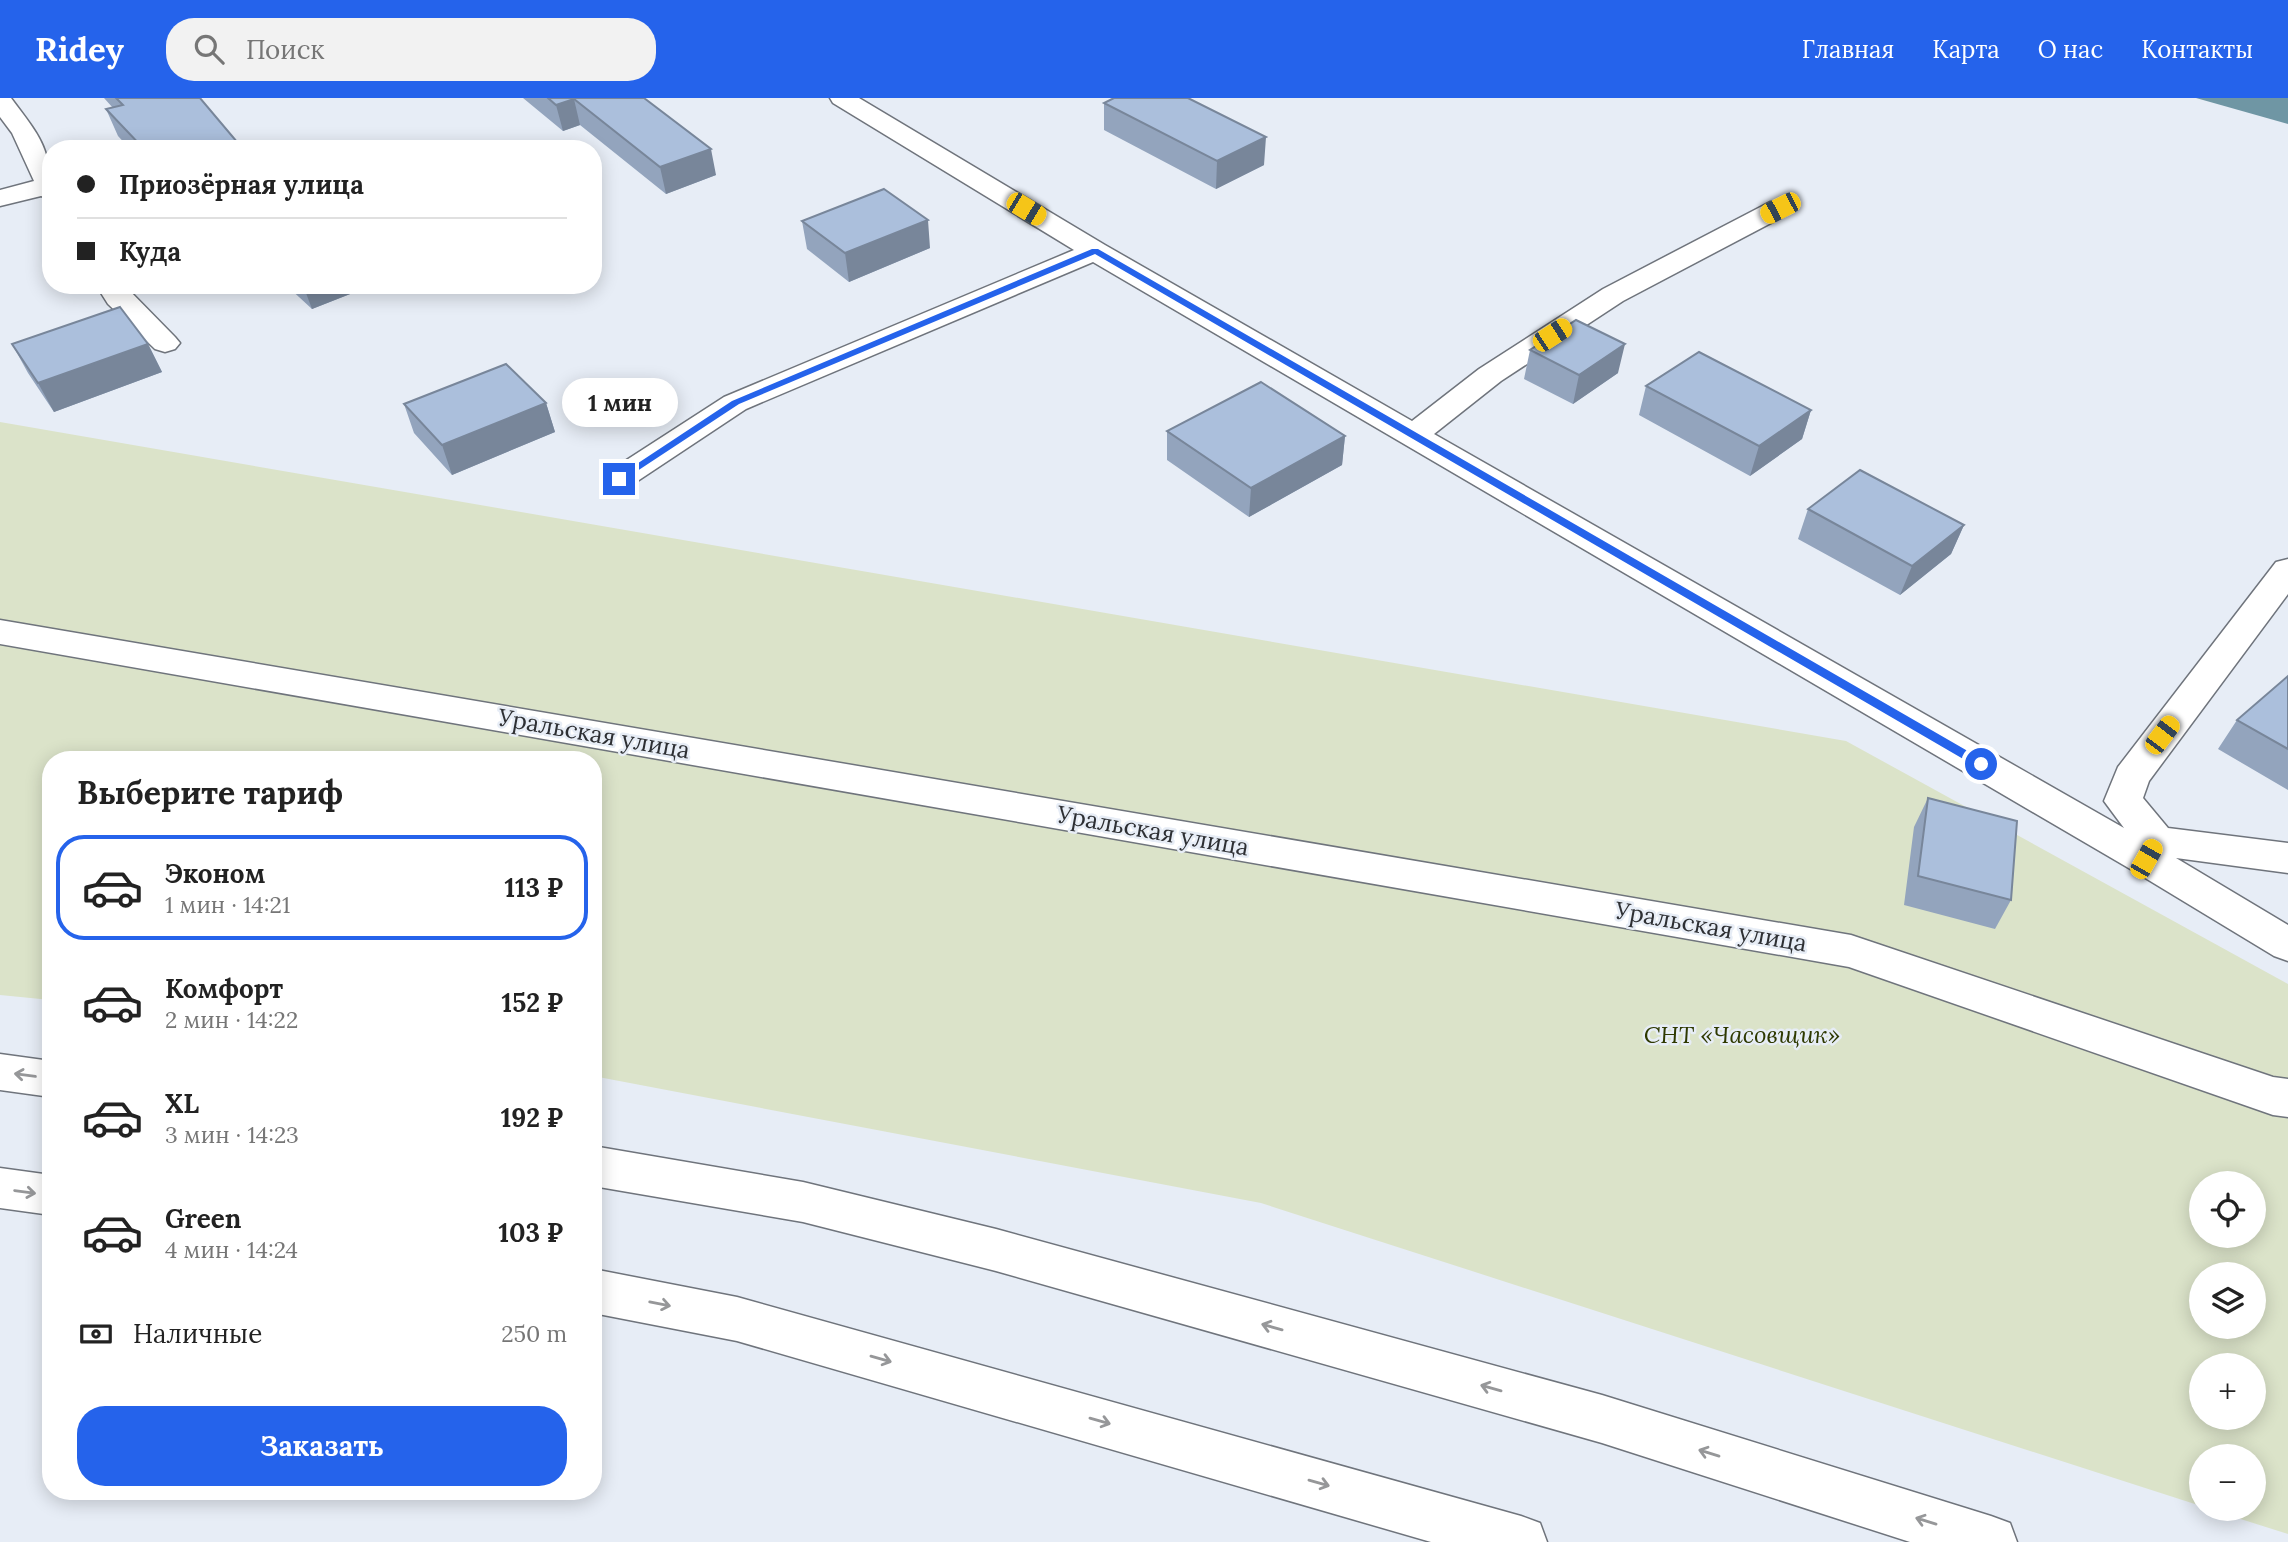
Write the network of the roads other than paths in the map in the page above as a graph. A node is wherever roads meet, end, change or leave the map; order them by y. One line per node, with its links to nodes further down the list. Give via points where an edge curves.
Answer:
1 (842, 98): 7 (street)
2 (0, 100): 3 (street, via 24,132)
3 (42, 173)
4 (42, 190): 5 (street)
5 (0, 198)
6 (1780, 208): 10 (street, via 1613,295 1490,375)
7 (1095, 251): 10 (street); 11 (street, via 735,402)
8 (116, 294): 9 (street)
9 (165, 343)
10 (1413, 435): 14 (street)
11 (619, 479)
12 (2288, 570): 14 (street, via 2131,777 2123,801)
13 (0, 632): 19 (street, Уральская улица, via 1851,951)
14 (2152, 850): 15 (street); 16 (street)
15 (2288, 858)
16 (2288, 945)
17 (0, 1072): 18 (street, one-way to 17)
18 (42, 1078)
19 (2288, 1098)
20 (602, 1168): 25 (street, one-way to 20, via 1602,1419 996,1250 803,1202)
21 (0, 1188): 22 (street, one-way to 22)
22 (42, 1194)
23 (602, 1293): 24 (street, one-way to 24, via 737,1319)
24 (1521, 1542)
25 (1991, 1542)

